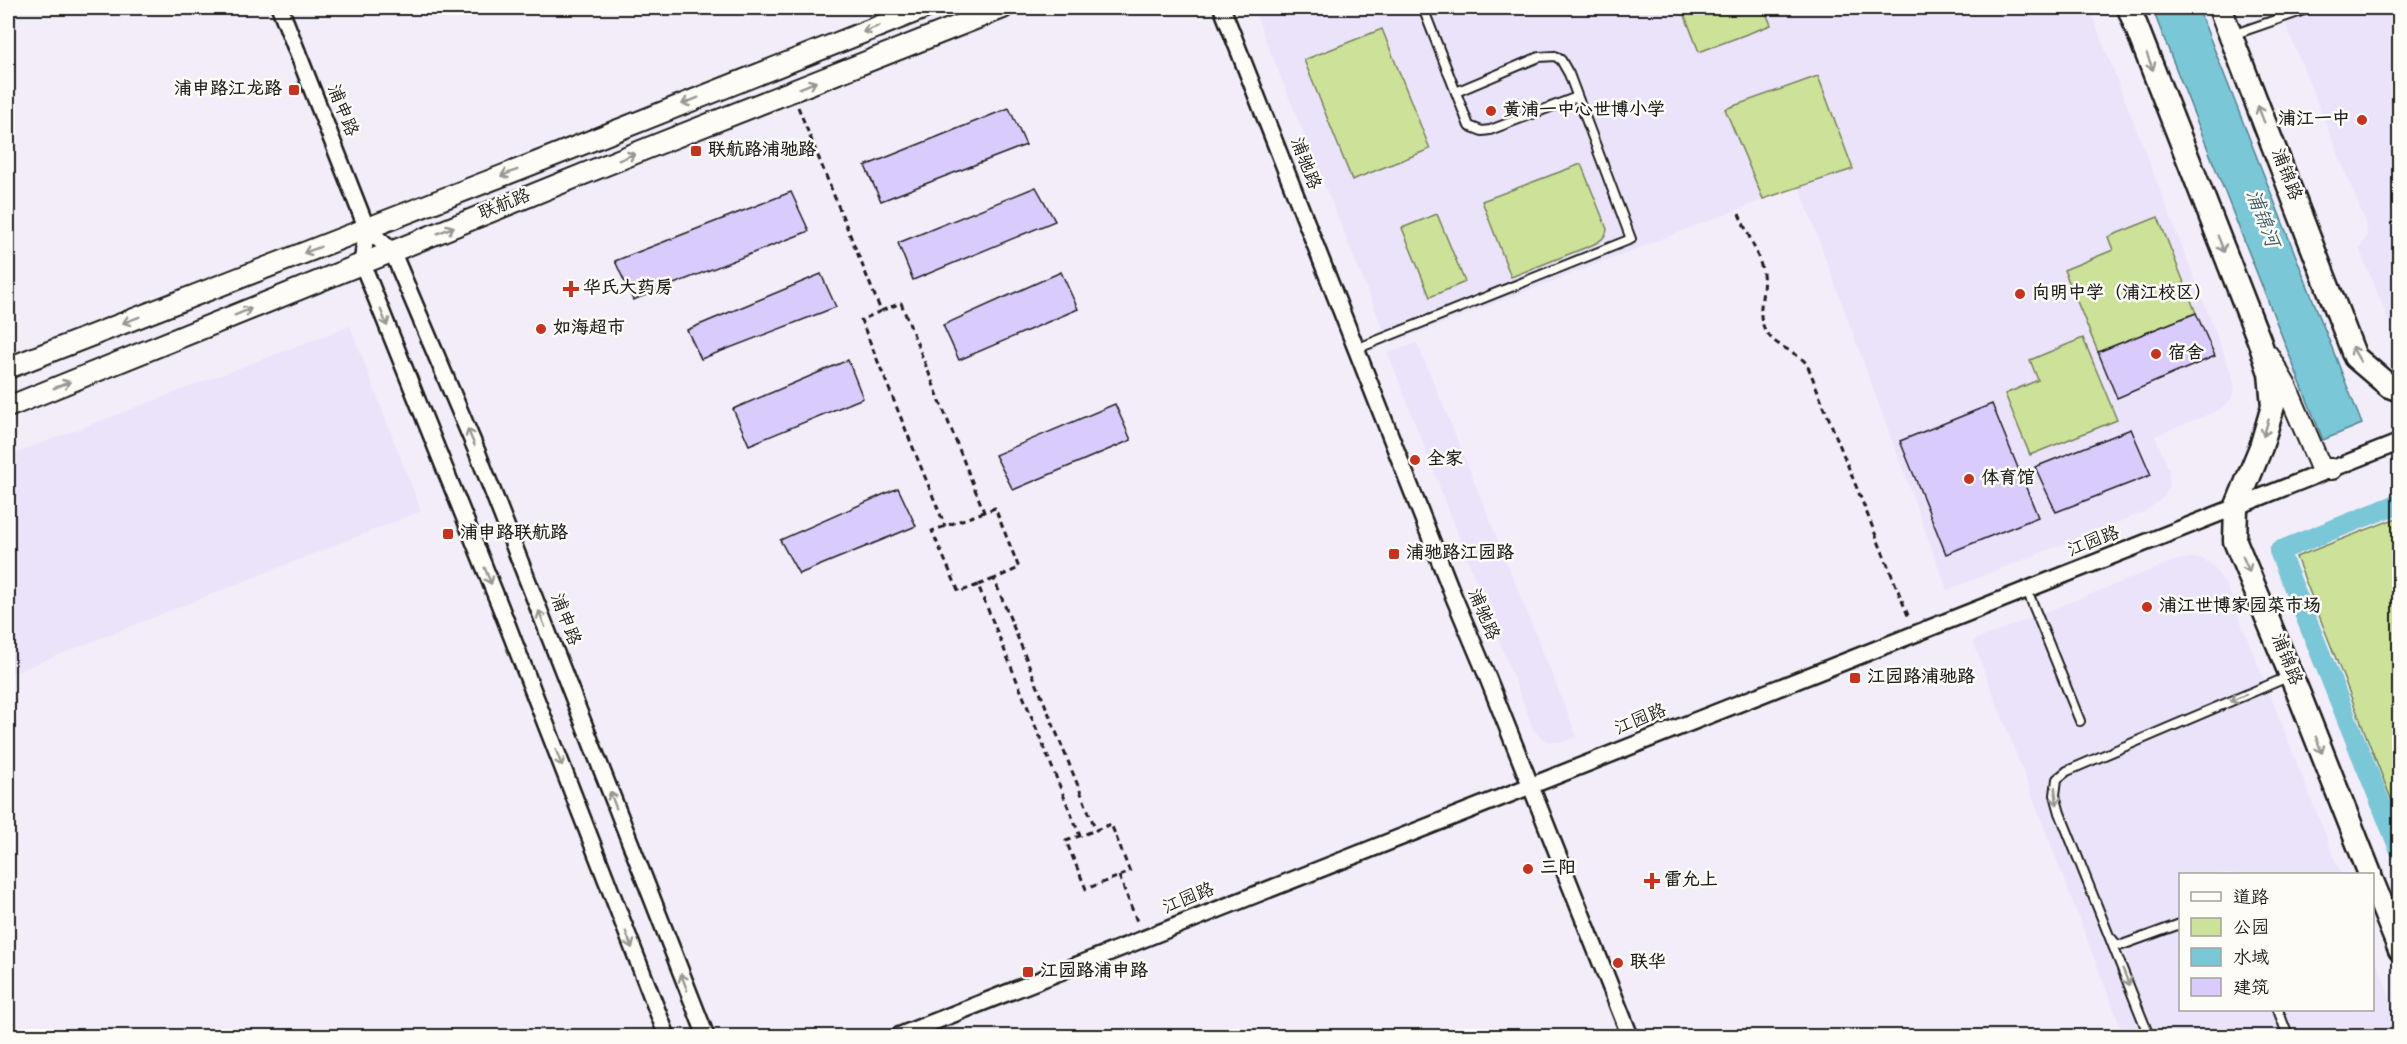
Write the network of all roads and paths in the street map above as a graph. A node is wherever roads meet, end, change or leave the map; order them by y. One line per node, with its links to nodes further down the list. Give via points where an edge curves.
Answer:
1 (280, 8): 14 (street, 浦申路)
2 (926, 8): 14 (street, 联航路, one-way to 14)
3 (1003, 8): 10 (street, 联航路, one-way to 3)
4 (1222, 8): 19 (street, 浦驰路)
5 (1424, 8): 11 (lane)
6 (2129, 8): 18 (main road, 浦锦路, one-way to 18)
7 (2220, 8): 9 (main road, 浦锦路)
8 (2310, 8): 9 (lane)
9 (2231, 36): 21 (main road, 浦锦路, one-way to 9, via 2389,386 2355,357)
10 (792, 91): 15 (street, 联航路, one-way to 10); 17 (path)
11 (1456, 92): 12 (lane, via 1469,126 1482,131); 12 (lane, via 1539,57 1555,56 1565,67)
12 (1577, 97): 19 (lane, via 1631,239)
13 (1739, 214): 31 (path, via 1762,272 1763,326 1772,338 1807,364)
14 (367, 229): 15 (street, 浦申路); 16 (street, 浦申路); 20 (street, 联航路, one-way to 20)
15 (392, 252): 16 (street, 联航路); 46 (street, 浦申路, one-way to 15, via 478,454)
16 (362, 263): 22 (street, 联航路, one-way to 16); 45 (street, one-way to 45)
17 (881, 311): 26 (path, via 901,303); 27 (path, via 861,320)
18 (2259, 340): 24 (street, 浦锦路, via 2286,386 2320,466); 25 (main road, 浦锦路, one-way to 25, via 2270,373 2273,406)
19 (1356, 349): 34 (street, 浦驰路)
20 (8, 368)
21 (2400, 390)
22 (8, 407)
23 (2400, 442): 24 (street, 江园路)
24 (2332, 469): 25 (street, 江园路)
25 (2236, 508): 30 (street, 江园路); 32 (main road, 浦锦路, one-way to 32, via 2235,541)
26 (984, 512): 27 (path); 28 (path, via 995,508 1019,568)
27 (945, 526): 29 (path, via 932,531 959,592)
28 (994, 579): 29 (path); 35 (path)
29 (978, 585): 36 (path)
30 (2027, 590): 31 (street, 江园路); 33 (lane)
31 (1915, 634): 34 (street, 江园路)
32 (2292, 675): 37 (main road, 浦锦路, one-way to 37); 42 (lane, one-way to 42, via 2067,771 2057,779 2055,795 2060,813)
33 (2080, 721)
34 (1529, 786): 47 (street, 江园路); 48 (street, 浦驰路)
35 (1096, 830): 36 (path); 38 (path, via 1111,824 1130,872)
36 (1080, 836): 38 (path, via 1066,841 1086,889)
37 (2370, 873)
38 (1119, 876): 40 (path)
39 (2374, 884): 43 (main road)
40 (1138, 924)
41 (2179, 925): 42 (lane, via 2122,945)
42 (2109, 936): 49 (lane, one-way to 49)
43 (2400, 950)
44 (2278, 1011): 50 (lane)
45 (667, 1036)
46 (706, 1036)
47 (898, 1036)
48 (1630, 1036)
49 (2149, 1036)
50 (2288, 1036)

